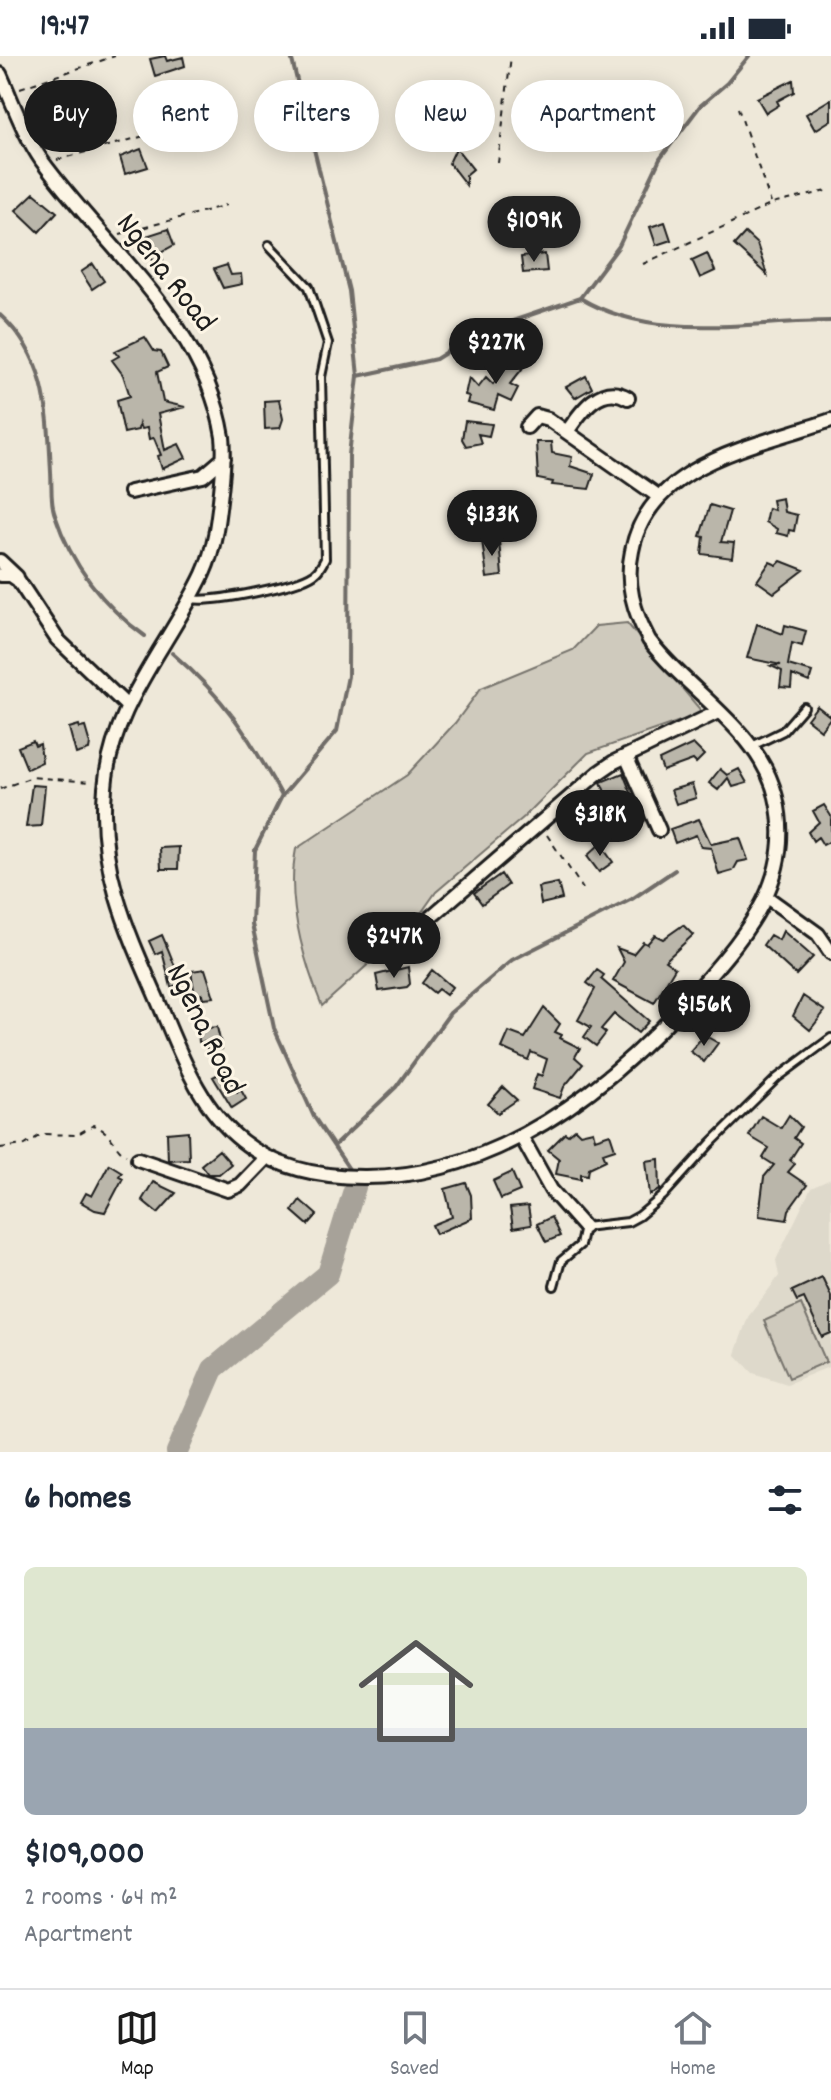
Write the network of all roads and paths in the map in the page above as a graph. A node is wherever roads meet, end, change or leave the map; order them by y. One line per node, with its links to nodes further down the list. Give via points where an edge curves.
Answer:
1 (115, 56): 4 (path)
2 (511, 56): 7 (path)
3 (0, 74): 4 (street, Ngena Road)
4 (8, 92): 8 (street, Ngena Road)
5 (738, 108): 10 (path)
6 (133, 139): 8 (path)
7 (498, 163)
8 (44, 164): 12 (street, Ngena Road)
9 (831, 190): 10 (path)
10 (772, 204): 14 (path)
11 (227, 205): 12 (path)
12 (103, 238): 19 (street, Ngena Road, via 185,337 210,386)
13 (269, 245): 25 (lane, via 309,287 328,343 321,377 325,559 304,579 214,601)
14 (643, 264)
15 (628, 398): 18 (street, via 607,393 582,410)
16 (831, 420): 21 (street, Ngena Road, via 701,466)
17 (527, 427): 18 (street, via 542,416)
18 (567, 432): 21 (street)
19 (224, 458): 20 (street, via 203,476); 25 (street, Ngena Road, via 217,531)
20 (130, 492)
21 (658, 496): 28 (street, Ngena Road, via 636,532 630,558 630,588 639,621 659,654)
22 (0, 561): 24 (street)
23 (0, 575): 24 (street)
24 (19, 582): 26 (street, via 57,639)
25 (189, 598): 26 (street, Ngena Road)
26 (127, 706): 31 (street, Ngena Road)
27 (804, 707): 29 (lane, via 783,731)
28 (718, 712): 29 (street, Ngena Road); 30 (street)
29 (750, 747): 36 (street, Ngena Road, via 775,791 780,819 781,846)
30 (626, 756): 33 (street); 34 (street)
31 (105, 783): 32 (path, via 46,776 19,779); 42 (street, Ngena Road, via 105,850 124,924 210,1109)
32 (0, 789)
33 (538, 821): 35 (path); 37 (street)
34 (659, 830)
35 (583, 889)
36 (768, 898): 38 (street, via 818,934); 40 (street, Ngena Road, via 746,934 655,1038 629,1063)
37 (431, 917)
38 (831, 953)
39 (831, 1038): 44 (lane, via 777,1078 639,1216)
40 (521, 1136): 42 (street, Ngena Road, via 461,1163 397,1176 334,1177); 44 (street, via 551,1190)
41 (0, 1148): 43 (path, via 25,1145 42,1134 76,1135 94,1125 114,1137 119,1151)
42 (267, 1157): 43 (street, via 228,1190)
43 (138, 1159)
44 (584, 1227): 45 (lane, via 580,1245 561,1261)
45 (554, 1286)

